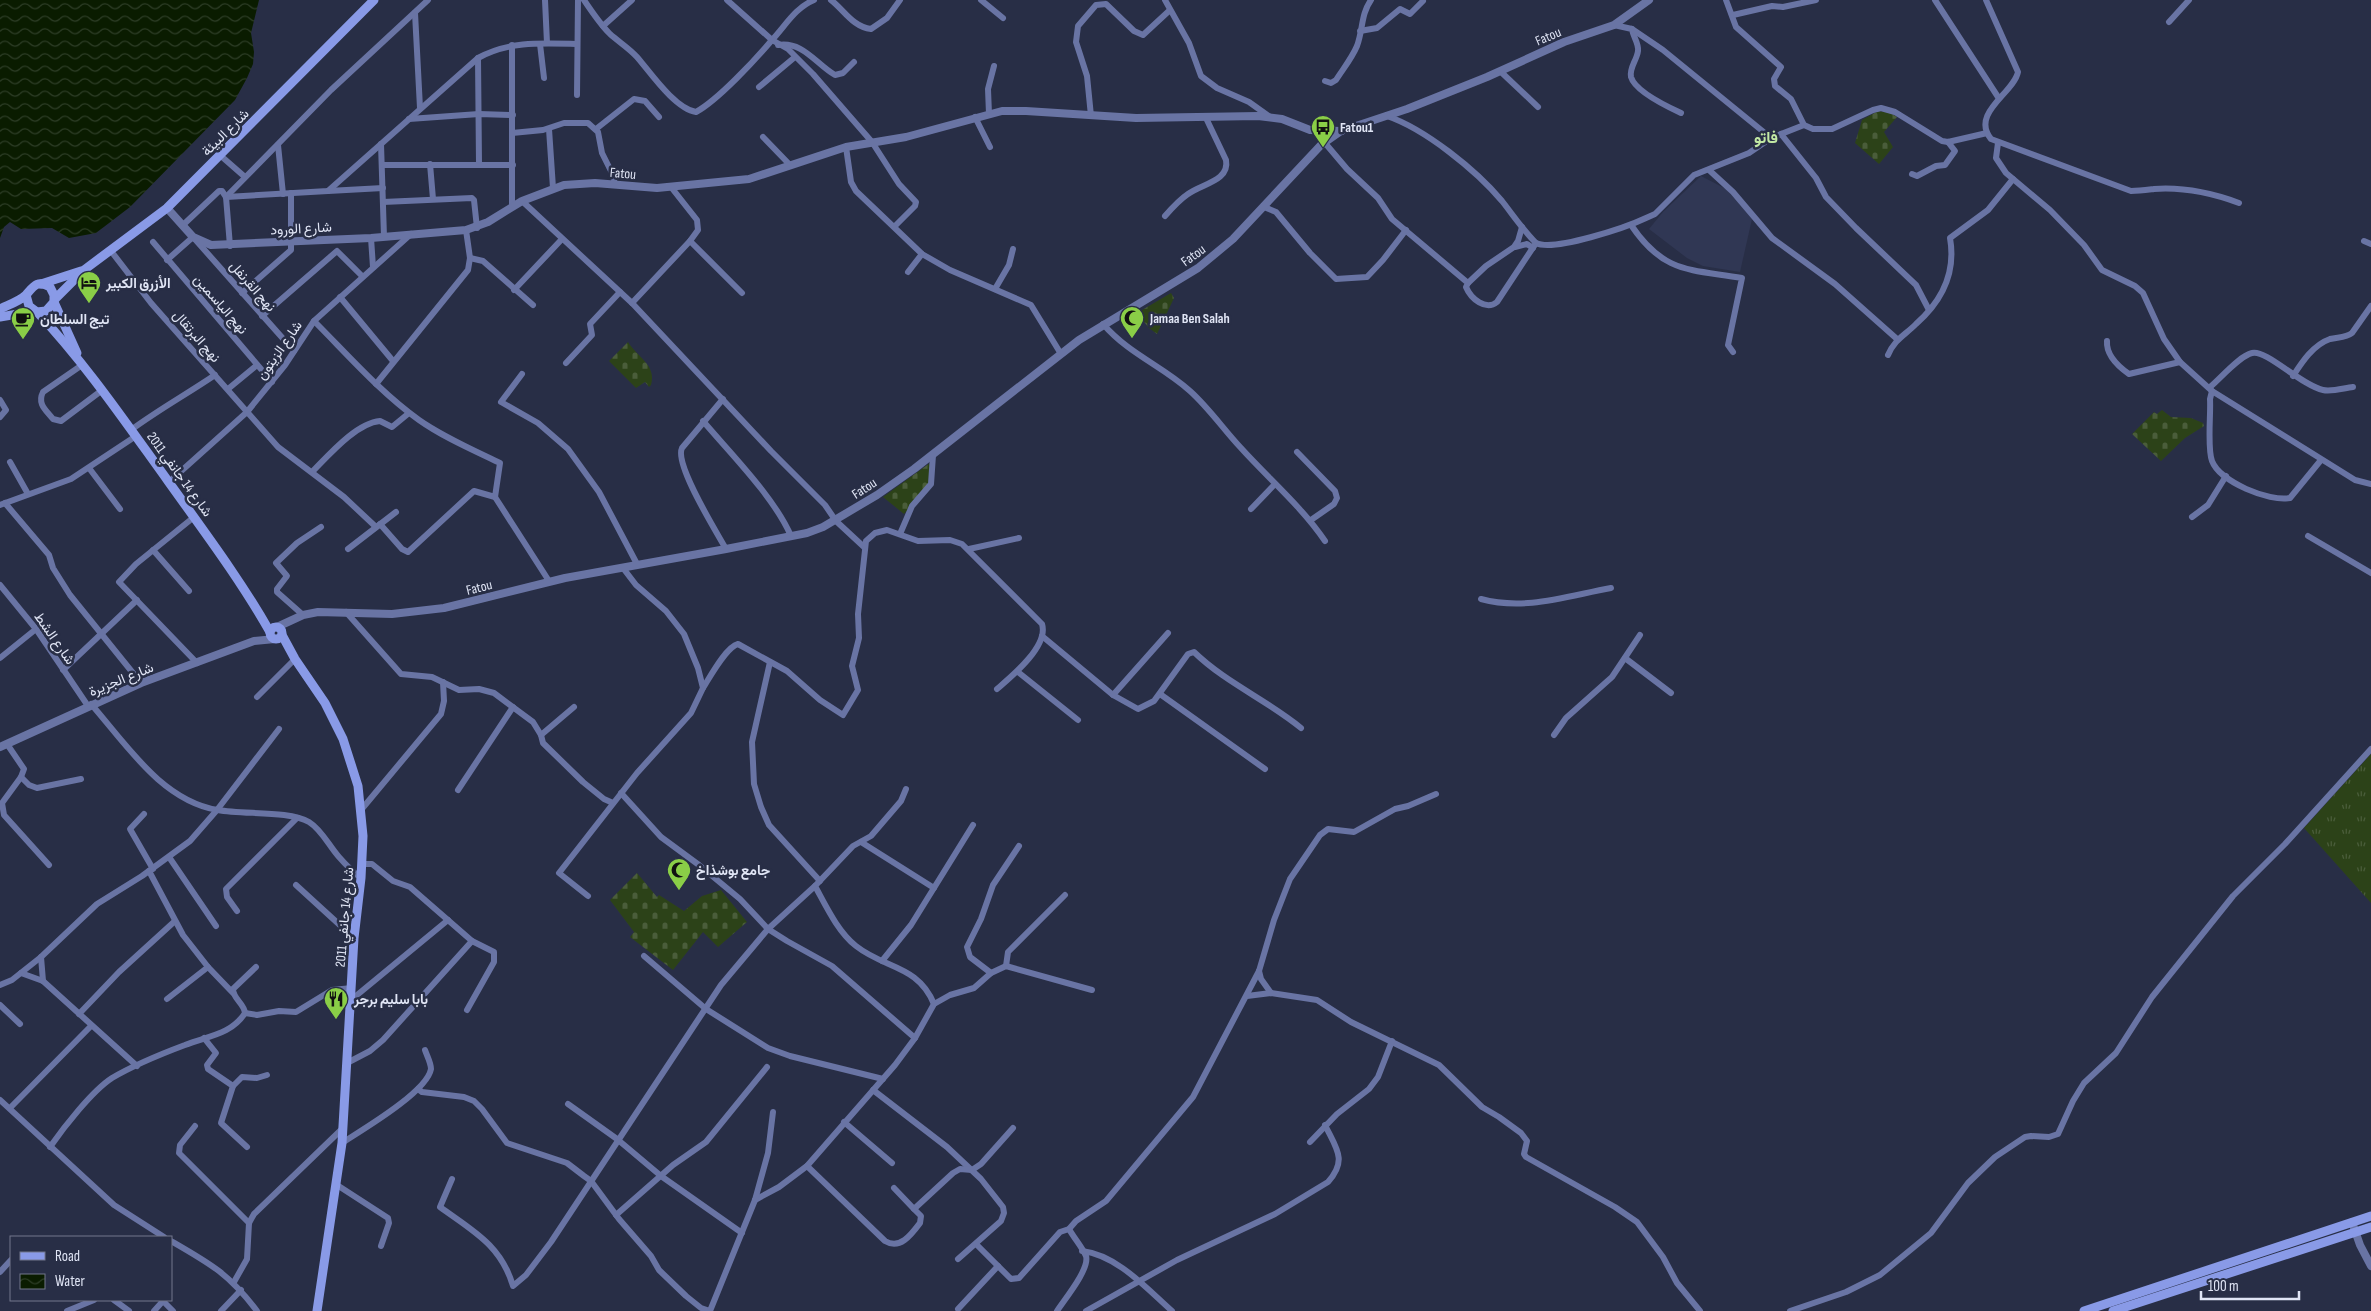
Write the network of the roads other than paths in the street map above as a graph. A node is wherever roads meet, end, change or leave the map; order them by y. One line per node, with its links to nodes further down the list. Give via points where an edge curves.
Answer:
1 (374, 0): 78 (main road, شارع البيئة)
2 (428, 0): 24 (street)
3 (544, 0): 33 (street)
4 (578, 0): 34 (street)
5 (584, 0): 29 (street)
6 (632, 0): 29 (street)
7 (814, 0): 32 (street, via 799,8)
8 (831, 0): 9 (street, via 863,29 871,30 887,18)
9 (900, 0)
10 (981, 0): 26 (street)
11 (1165, 0): 23 (street)
12 (1372, 0): 31 (street, via 1363,16)
13 (1649, 0): 28 (street, Fatou)
14 (1726, 0): 25 (street)
15 (1816, 0): 22 (street, via 1783,6)
16 (1935, 0): 46 (street)
17 (1986, 0): 46 (street, via 2018,72 2014,83)
18 (2189, 0): 27 (street)
19 (729, 1): 32 (street)
20 (1423, 1): 31 (street, via 1410,14 1400,9 1377,28)
21 (1094, 2): 23 (street, via 1106,4 1134,31 1143,35); 53 (street, via 1078,26 1076,35 1087,76)
22 (1770, 3): 25 (street)
23 (1170, 10): 57 (street, via 1189,43 1201,76)
24 (414, 13): 48 (street); 75 (street, via 331,90)
25 (1733, 16): 60 (street, via 1736,27 1780,67 1774,78 1775,86 1791,99)
26 (1002, 18)
27 (2169, 22)
28 (1614, 25): 30 (street); 41 (street, Fatou, via 1564,42)
29 (602, 26): 32 (street, via 691,112 712,100)
30 (1632, 29): 51 (street, via 1638,50 1631,71 1632,80 1655,100); 69 (street, via 1663,50)
31 (1360, 31): 43 (street, via 1358,44 1336,80)
32 (772, 40): 35 (street)
33 (544, 43): 34 (street); 36 (street); 42 (street)
34 (576, 44): 45 (street)
35 (778, 44): 37 (street); 39 (street, via 801,48 835,75 843,73)
36 (512, 45): 38 (street, via 494,49); 52 (street)
37 (795, 57): 44 (street); 70 (street)
38 (478, 58): 48 (street); 49 (street)
39 (854, 62)
40 (994, 66): 50 (street, via 988,89)
41 (1500, 71): 47 (street); 54 (street, Fatou)
42 (544, 78)
43 (1326, 81)
44 (760, 87)
45 (577, 95)
46 (1998, 97): 65 (street, via 1988,118)
47 (1538, 106)
48 (420, 108): 59 (street)
49 (479, 114): 52 (street); 59 (street); 80 (street)
50 (989, 114): 53 (street, Fatou, via 1026,111); 56 (street, Fatou)
51 (1681, 114)
52 (513, 115): 66 (street)
53 (1091, 116): 58 (street, Fatou)
54 (1387, 116): 64 (street, Fatou); 107 (street, via 1412,126 1460,162 1501,200)
55 (659, 117): 62 (street, via 645,100 634,99)
56 (975, 117): 70 (street, Fatou, via 906,137); 77 (street)
57 (1270, 117): 58 (street, Fatou); 63 (street, Fatou)
58 (1206, 118): 103 (street, via 1226,160 1225,172 1178,201)
59 (409, 119): 73 (street)
60 (1804, 125): 67 (street); 71 (street, via 1818,130 1832,129 1881,108 1895,112 1936,139)
61 (549, 129): 62 (street, via 557,124 580,122); 66 (street); 91 (street)
62 (596, 129): 88 (street)
63 (1310, 130): 64 (street, Fatou); 74 (street, via 1321,138)
64 (1341, 131): 74 (street, Fatou)
65 (1987, 132): 71 (street); 72 (street)
66 (512, 133): 82 (street)
67 (1781, 134): 69 (street); 145 (street, via 1816,178 1826,197 1916,286)
68 (763, 138): 83 (street)
69 (1771, 138): 84 (street, via 1749,153)
70 (872, 142): 76 (street, Fatou); 106 (street, via 899,184 916,202)
71 (1948, 142): 85 (street, via 1955,151 1945,165 1917,176)
72 (1998, 143): 87 (street, via 1998,163); 99 (street, via 2130,191 2196,191)
73 (381, 144): 81 (street); 92 (street)
74 (1323, 144): 101 (street, Fatou); 110 (street)
75 (278, 145): 86 (street); 94 (street)
76 (846, 147): 83 (street, Fatou); 106 (street, via 851,182 856,191)
77 (990, 147)
78 (221, 156): 86 (street); 102 (main road, شارع البيئة)
79 (430, 164): 80 (street); 81 (street); 96 (street)
80 (479, 164): 82 (street)
81 (382, 165): 90 (street)
82 (512, 165): 100 (street)
83 (790, 165): 89 (street, Fatou, via 749,179)
84 (1708, 170): 105 (street, via 1690,178 1655,214); 151 (street, via 1733,192 1772,238 1835,284)
85 (1912, 174)
86 (245, 177): 95 (street)
87 (2013, 179): 145 (street, via 1988,210 1950,238 1952,267 1944,291); 158 (street, via 2050,210 2084,245 2102,270 2139,289 2164,339)
88 (615, 185): 89 (street, Fatou); 91 (street, Fatou, via 577,184)
89 (671, 187): 117 (street, via 698,224 698,230)
90 (383, 188): 92 (street); 98 (street)
91 (553, 188): 97 (street, Fatou)
92 (328, 191): 93 (street)
93 (291, 193): 94 (street); 116 (street)
94 (283, 194): 95 (street)
95 (226, 197): 104 (street, via 219,191); 119 (street)
96 (434, 199): 98 (street); 108 (street, via 473,198)
97 (522, 201): 100 (street, Fatou); 115 (street)
98 (383, 202): 113 (street)
99 (2239, 203)
100 (512, 207): 108 (street, Fatou)
101 (1264, 207): 110 (street, via 1276,212 1336,279 1367,277); 150 (street, Fatou, via 1198,268)
102 (167, 208): 104 (street); 123 (main road, شارع البيئة)
103 (1165, 216)
104 (183, 225): 112 (street)
105 (1631, 225): 120 (street, via 1557,245); 154 (street, via 1648,247 1668,262 1698,273 1742,278 1728,345)
106 (895, 226): 124 (street)
107 (1522, 227): 120 (street); 121 (street)
108 (477, 228): 109 (street, Fatou)
109 (466, 230): 111 (street, Fatou); 125 (street)
110 (1406, 230): 131 (street)
111 (411, 234): 113 (street, شارع الورود); 127 (street, شارع الزيتون)
112 (194, 237): 119 (street, شارع الورود, via 211,245); 126 (street); 137 (street, نهج القرنفل)
113 (384, 237): 114 (street, شارع الورود)
114 (372, 238): 116 (street, شارع الورود); 127 (street)
115 (562, 239): 134 (street); 135 (street)
116 (292, 241): 119 (street, شارع الورود); 137 (street, via 287,255)
117 (690, 241): 138 (street); 141 (street)
118 (153, 242): 126 (street, نهج الياسمين)
119 (230, 246)
120 (1534, 246): 121 (street); 131 (street, via 1493,306 1486,306 1472,297 1466,287)
121 (1514, 247): 131 (street)
122 (1014, 248): 133 (street, via 1009,266)
123 (112, 251): 128 (main road, شارع البيئة); 163 (street, نهج البرتقال, via 151,303)
124 (922, 254): 129 (street); 133 (street)
125 (470, 258): 134 (street, via 483,261); 157 (street, via 464,278)
126 (167, 260): 161 (street, نهج الياسمين)
127 (373, 267): 130 (street, شارع الزيتون)
128 (84, 270): 132 (main road, شارع البيئة); 140 (main road, شارع البيئة)
129 (908, 272)
130 (362, 276): 139 (street, شارع الزيتون); 147 (street, via 337,250)
131 (1468, 283)
132 (41, 284): 136 (main road, via 32,286); 140 (main road, via 52,290)
133 (995, 289): 155 (street, via 1031,305)
134 (514, 290): 142 (street)
135 (620, 292): 141 (street); 159 (street, via 590,324 592,335)
136 (26, 294): 144 (main road); 146 (main road, via 27,303)
137 (242, 294): 147 (street, نهج القرنفل)
138 (742, 294)
139 (340, 297): 149 (street, شارع الزيتون); 157 (street)
140 (54, 301): 146 (main road, via 46,311); 160 (main road, شارع 14 جانفي 2011)
141 (632, 303): 171 (street)
142 (533, 306)
143 (2371, 306): 164 (street, via 2352,333 2327,340 2317,347)
144 (0, 309)
145 (1930, 310): 151 (street)
146 (36, 312): 148 (main road); 160 (main road, شارع 14 جانفي 2011)
147 (262, 316): 153 (street, نهج القرنفل)
148 (0, 317)
149 (314, 322): 153 (street, شارع الزيتون); 166 (street)
150 (1103, 324): 155 (street, Fatou); 187 (street, via 1123,345 1191,392)
151 (1897, 339): 156 (street)
152 (2107, 341): 158 (street, via 2117,364 2129,374)
153 (294, 351): 165 (street, شارع الزيتون)
154 (1733, 352)
155 (1061, 354): 179 (street, Fatou)
156 (1888, 355)
157 (392, 361): 166 (street)
158 (2180, 362): 169 (street)
159 (566, 363)
160 (82, 364): 170 (main road, شارع 14 جانفي 2011); 170 (street, via 43,392 41,404 53,419 61,421)
161 (257, 365): 165 (street, نهج الياسمين); 168 (street)
162 (522, 374): 210 (street, via 501,402 538,423 568,449 599,492)
163 (215, 375): 168 (street, نهج البرتقال); 177 (street, via 158,410)
164 (2293, 376): 167 (street, via 2324,390); 169 (street, via 2263,354 2251,353)
165 (272, 382): 173 (street, شارع الزيتون)
166 (376, 384): 174 (street)
167 (2353, 387)
168 (228, 389): 173 (street, نهج البرتقال)
169 (2211, 389): 180 (street); 184 (street, via 2212,460 2217,470)
170 (101, 391): 177 (main road, شارع 14 جانفي 2011)
171 (723, 399): 176 (street); 197 (street, via 825,505)
172 (0, 400): 175 (street, via 6,410)
173 (247, 412): 183 (street, نهج البرتقال, via 278,447); 185 (street, شارع الزيتون)
174 (409, 412): 183 (street, via 392,428 380,421 361,429 342,442); 189 (street, via 500,464)
175 (0, 417)
176 (703, 421): 201 (street, via 786,524); 207 (street, via 680,454 688,481)
177 (134, 433): 182 (street); 185 (main road, شارع 14 جانفي 2011)
178 (1297, 452): 196 (street, via 1335,491 1337,498 1334,504)
179 (933, 455): 197 (street, Fatou); 200 (street, via 931,484 912,506)
180 (2321, 460): 184 (street, via 2290,498 2280,500 2266,497); 186 (street, via 2354,480)
181 (10, 462): 188 (street)
182 (89, 468): 188 (street, via 67,481); 191 (street)
183 (312, 472): 198 (street, نهج البرتقال)
184 (2226, 476): 195 (street, via 2208,505)
185 (169, 482): 194 (main road, شارع 14 جانفي 2011)
186 (2371, 484)
187 (1274, 485): 192 (street); 196 (street)
188 (28, 494): 190 (street)
189 (495, 497): 198 (street, نهج البرتقال, via 474,491 408,552); 213 (street)
190 (2, 504): 224 (street, via 49,555 53,568 70,595)
191 (120, 509)
192 (1251, 510)
193 (396, 512): 198 (street)
194 (194, 517): 209 (street); 222 (main road, شارع 14 جانفي 2011)
195 (2192, 517)
196 (1311, 520): 204 (street)
197 (836, 521): 201 (street, Fatou); 205 (street)
198 (378, 526): 206 (street)
199 (321, 527): 220 (street, via 276,563 286,576 277,592)
200 (900, 534): 205 (street, via 887,530 875,533); 208 (street, via 918,542 950,540)
201 (791, 536): 207 (street, Fatou)
202 (2308, 536): 212 (street)
203 (1019, 538): 208 (street)
204 (1326, 541)
205 (864, 547): 230 (street, via 859,638 852,666 858,690 843,715 820,700 795,676)
206 (348, 549)
207 (726, 549): 210 (street, Fatou)
208 (969, 549): 226 (street, via 1042,624)
209 (153, 550): 216 (street); 218 (street, via 118,582)
210 (637, 564): 211 (street, Fatou)
211 (622, 568): 213 (street, Fatou); 232 (street, via 672,618 684,634)
212 (2371, 573)
213 (549, 581): 219 (street, Fatou, via 444,608 392,614)
214 (0, 585): 221 (street, شارع الشط)
215 (1610, 588): 217 (street, via 1528,604 1502,604)
216 (189, 591)
217 (1481, 599)
218 (137, 600): 224 (street); 231 (street)
219 (346, 612): 220 (street, Fatou); 236 (street, via 401,674 427,676)
220 (303, 615): 222 (street, Fatou)
221 (36, 629): 227 (street); 233 (street, شارع الشط)
222 (276, 633): 229 (main road, شارع 14 جانفي 2011); 231 (street, شارع الجزيرة)
223 (1168, 633): 242 (street)
224 (102, 634): 233 (street); 237 (street)
225 (1640, 635): 228 (street)
226 (1042, 636): 235 (street); 242 (street)
227 (0, 658)
228 (1625, 658): 240 (street); 251 (street, via 1612,677 1566,718)
229 (295, 659): 243 (street); 263 (main road, شارع 14 جانفي 2011, via 325,703 343,739 358,786)
230 (770, 662): 234 (street, via 738,644 732,647); 275 (street, via 752,742 754,784 769,825)
231 (197, 663): 237 (street, شارع الجزيرة)
232 (698, 668): 234 (street, via 708,672); 238 (street)
233 (63, 670): 244 (street, شارع الشط)
234 (716, 670): 238 (street)
235 (1018, 672): 239 (street); 247 (street)
236 (443, 682): 245 (street, via 459,690 487,691); 263 (street, via 441,714)
237 (141, 683): 244 (street, شارع الجزيرة)
238 (703, 688): 259 (street, via 691,713)
239 (997, 689)
240 (1671, 693)
241 (1160, 694): 242 (street, via 1144,708 1138,709); 249 (street, via 1188,654 1194,652 1224,678 1280,710); 254 (street)
242 (1113, 695)
243 (257, 697)
244 (89, 705): 252 (street, شارع الجزيرة); 262 (street, شارع الشط, via 154,776 188,799)
245 (513, 707): 250 (street, via 533,722); 258 (street)
246 (574, 707): 250 (street)
247 (1078, 720)
248 (279, 728): 262 (street)
249 (1301, 728)
250 (541, 734): 261 (street, via 543,743 576,775)
251 (1554, 735)
252 (3, 745): 255 (street, via 24,769)
253 (2371, 749): 389 (street, via 2233,896 2152,997 2116,1053 2084,1083 2058,1134 2025,1138 1995,1157 1964,1187 1931,1234 1880,1276 1846,1292)
254 (1265, 769)
255 (21, 777): 256 (street, via 37,788); 264 (street, via 2,803)
256 (81, 779)
257 (906, 789): 268 (street, via 901,800 871,836)
258 (458, 790)
259 (620, 793): 261 (street); 285 (street, via 660,837 740,899)
260 (1436, 794): 294 (street, via 1395,809 1354,832 1328,829 1320,835 1283,894)
261 (613, 802): 280 (street, via 559,873)
262 (217, 810): 266 (street, شارع الشط); 270 (street, via 190,841)
263 (361, 810): 271 (main road, شارع 14 جانفي 2011)
264 (2, 814): 272 (street)
265 (144, 814): 273 (street, via 130,829)
266 (297, 818): 274 (street, via 312,824); 281 (street, via 226,889)
267 (973, 825): 278 (street)
268 (861, 842): 275 (street); 278 (street)
269 (1019, 846): 296 (street, via 993,885 967,947 970,957)
270 (169, 857): 273 (street); 284 (street)
271 (362, 864): 274 (main road, شارع 14 جانفي 2011); 282 (street, via 372,864 393,881 410,887)
272 (49, 865)
273 (151, 870): 283 (street); 289 (street, via 97,904)
274 (361, 878): 286 (main road, شارع 14 جانفي 2011)
275 (820, 881): 277 (street)
276 (296, 886): 286 (street)
277 (815, 886): 285 (street); 290 (street, via 845,935 855,946)
278 (934, 888): 290 (street, via 911,925)
279 (1065, 895): 291 (street, via 1008,952)
280 (588, 896)
281 (236, 911)
282 (448, 920): 287 (street); 305 (street)
283 (175, 921): 292 (street); 311 (street)
284 (216, 926)
285 (768, 929): 308 (street, via 737,964); 315 (street, via 832,966)
286 (354, 938): 299 (main road, شارع 14 جانفي 2011)
287 (472, 941): 309 (street, via 494,952 494,962); 318 (street, via 383,1040)
288 (644, 956): 308 (street)
289 (41, 957): 295 (street); 297 (street)
290 (882, 961): 306 (street, via 917,978)
291 (1006, 966): 296 (street); 300 (street)
292 (208, 967): 301 (street); 304 (street)
293 (256, 967): 301 (street, via 236,985)
294 (1259, 971): 302 (street); 303 (street)
295 (21, 973): 297 (street); 298 (street)
296 (991, 973): 306 (street, via 974,988)
297 (43, 981): 311 (street)
298 (0, 985)
299 (352, 988): 305 (main road, شارع 14 جانفي 2011); 310 (street, via 332,990 296,1012)
300 (1092, 990)
301 (233, 993): 310 (street)
302 (1271, 993): 303 (street); 316 (street, via 1317,1000 1351,1022)
303 (1247, 996): 355 (street, via 1205,1077 1181,1112 1106,1201)
304 (167, 999)
305 (351, 1000): 318 (main road, شارع 14 جانفي 2011)
306 (934, 1004): 315 (street)
307 (0, 1006): 312 (street)
308 (706, 1009): 322 (street, via 768,1048); 335 (street)
309 (467, 1010)
310 (245, 1013): 314 (street, via 228,1030)
311 (79, 1014): 313 (street)
312 (20, 1024)
313 (91, 1026): 319 (street); 328 (street)
314 (204, 1038): 319 (street); 323 (street, via 216,1053 207,1065 208,1069)
315 (915, 1038): 322 (street)
316 (1392, 1041): 331 (street, via 1378,1077); 388 (street, via 1439,1066 1482,1107 1521,1133 1527,1141 1526,1157 1637,1222 1649,1235 1677,1283)
317 (425, 1050): 324 (street, via 431,1067)
318 (347, 1063): 334 (main road, شارع 14 جانفي 2011)
319 (137, 1066): 338 (street, via 100,1088)
320 (767, 1067): 343 (street, via 712,1136)
321 (267, 1075): 323 (street, via 242,1077)
322 (883, 1079): 325 (street)
323 (233, 1086): 339 (street, via 221,1123)
324 (418, 1089): 337 (street); 345 (street, via 474,1101 506,1143 567,1163)
325 (873, 1090): 330 (street); 342 (street)
326 (0, 1100): 328 (street)
327 (568, 1104): 335 (street)
328 (10, 1108): 338 (street)
329 (773, 1112): 348 (street, via 768,1152)
330 (844, 1122): 340 (street); 341 (street)
331 (1325, 1125): 336 (street); 370 (street, via 1340,1160 1328,1182 1275,1214)
332 (195, 1126): 353 (street, via 180,1145 179,1153)
333 (1013, 1128): 342 (street)
334 (342, 1129): 337 (main road, شارع 14 جانفي 2011); 353 (street, via 260,1208)
335 (617, 1139): 343 (street); 345 (street)
336 (1310, 1142)
337 (342, 1143): 346 (main road, شارع 14 جانفي 2011)
338 (50, 1147): 358 (street, via 114,1205)
339 (247, 1148)
340 (892, 1163)
341 (807, 1166): 348 (street); 349 (street, via 892,1245 899,1244 920,1223 921,1216)
342 (972, 1170): 349 (street, via 960,1169 953,1173); 361 (street, via 1003,1207 1004,1213 1001,1221)
343 (661, 1176): 350 (street); 357 (street)
344 (452, 1179): 345 (street, via 440,1207 498,1252 514,1286 551,1242)
345 (591, 1181): 350 (street)
346 (337, 1185): 363 (street, via 388,1218); 383 (main road, شارع 14 جانفي 2011)
347 (894, 1188): 349 (street)
348 (756, 1200): 357 (street)
349 (914, 1209)
350 (616, 1215): 384 (street, via 659,1270 686,1296)
351 (2371, 1216): 352 (main road)
352 (2352, 1222): 356 (street); 390 (main road)
353 (249, 1223): 371 (street, via 247,1259)
354 (2371, 1227): 356 (main road)
355 (1069, 1230): 364 (street); 367 (street, via 1060,1232 1019,1278 1011,1279)
356 (2356, 1232): 359 (main road); 362 (street)
357 (742, 1233): 384 (street)
358 (161, 1236)
359 (2342, 1237): 362 (street); 391 (main road)
360 (172, 1243): 371 (street, via 214,1266)
361 (976, 1244): 365 (street); 367 (street)
362 (2360, 1245): 368 (street)
363 (381, 1246)
364 (1082, 1251): 370 (street, via 1096,1252); 385 (street, via 1086,1262 1084,1270)
365 (958, 1259)
366 (10, 1261): 369 (street)
367 (998, 1266): 376 (street)
368 (2371, 1266)
369 (0, 1272)
370 (1139, 1281): 386 (street); 387 (street)
371 (234, 1282): 372 (street)
372 (241, 1290): 381 (street); 382 (street)
373 (92, 1301): 377 (street)
374 (115, 1301): 378 (street)
375 (162, 1301): 379 (street); 380 (street)
376 (958, 1308)
377 (67, 1311)
378 (129, 1311)
379 (154, 1311)
380 (174, 1311)
381 (221, 1311)
382 (257, 1311)
383 (317, 1311)
384 (710, 1311)
385 (1057, 1311)
386 (1086, 1311)
387 (1172, 1311)
388 (1700, 1311)
389 (1790, 1311)
390 (2084, 1311)
391 (2113, 1311)

